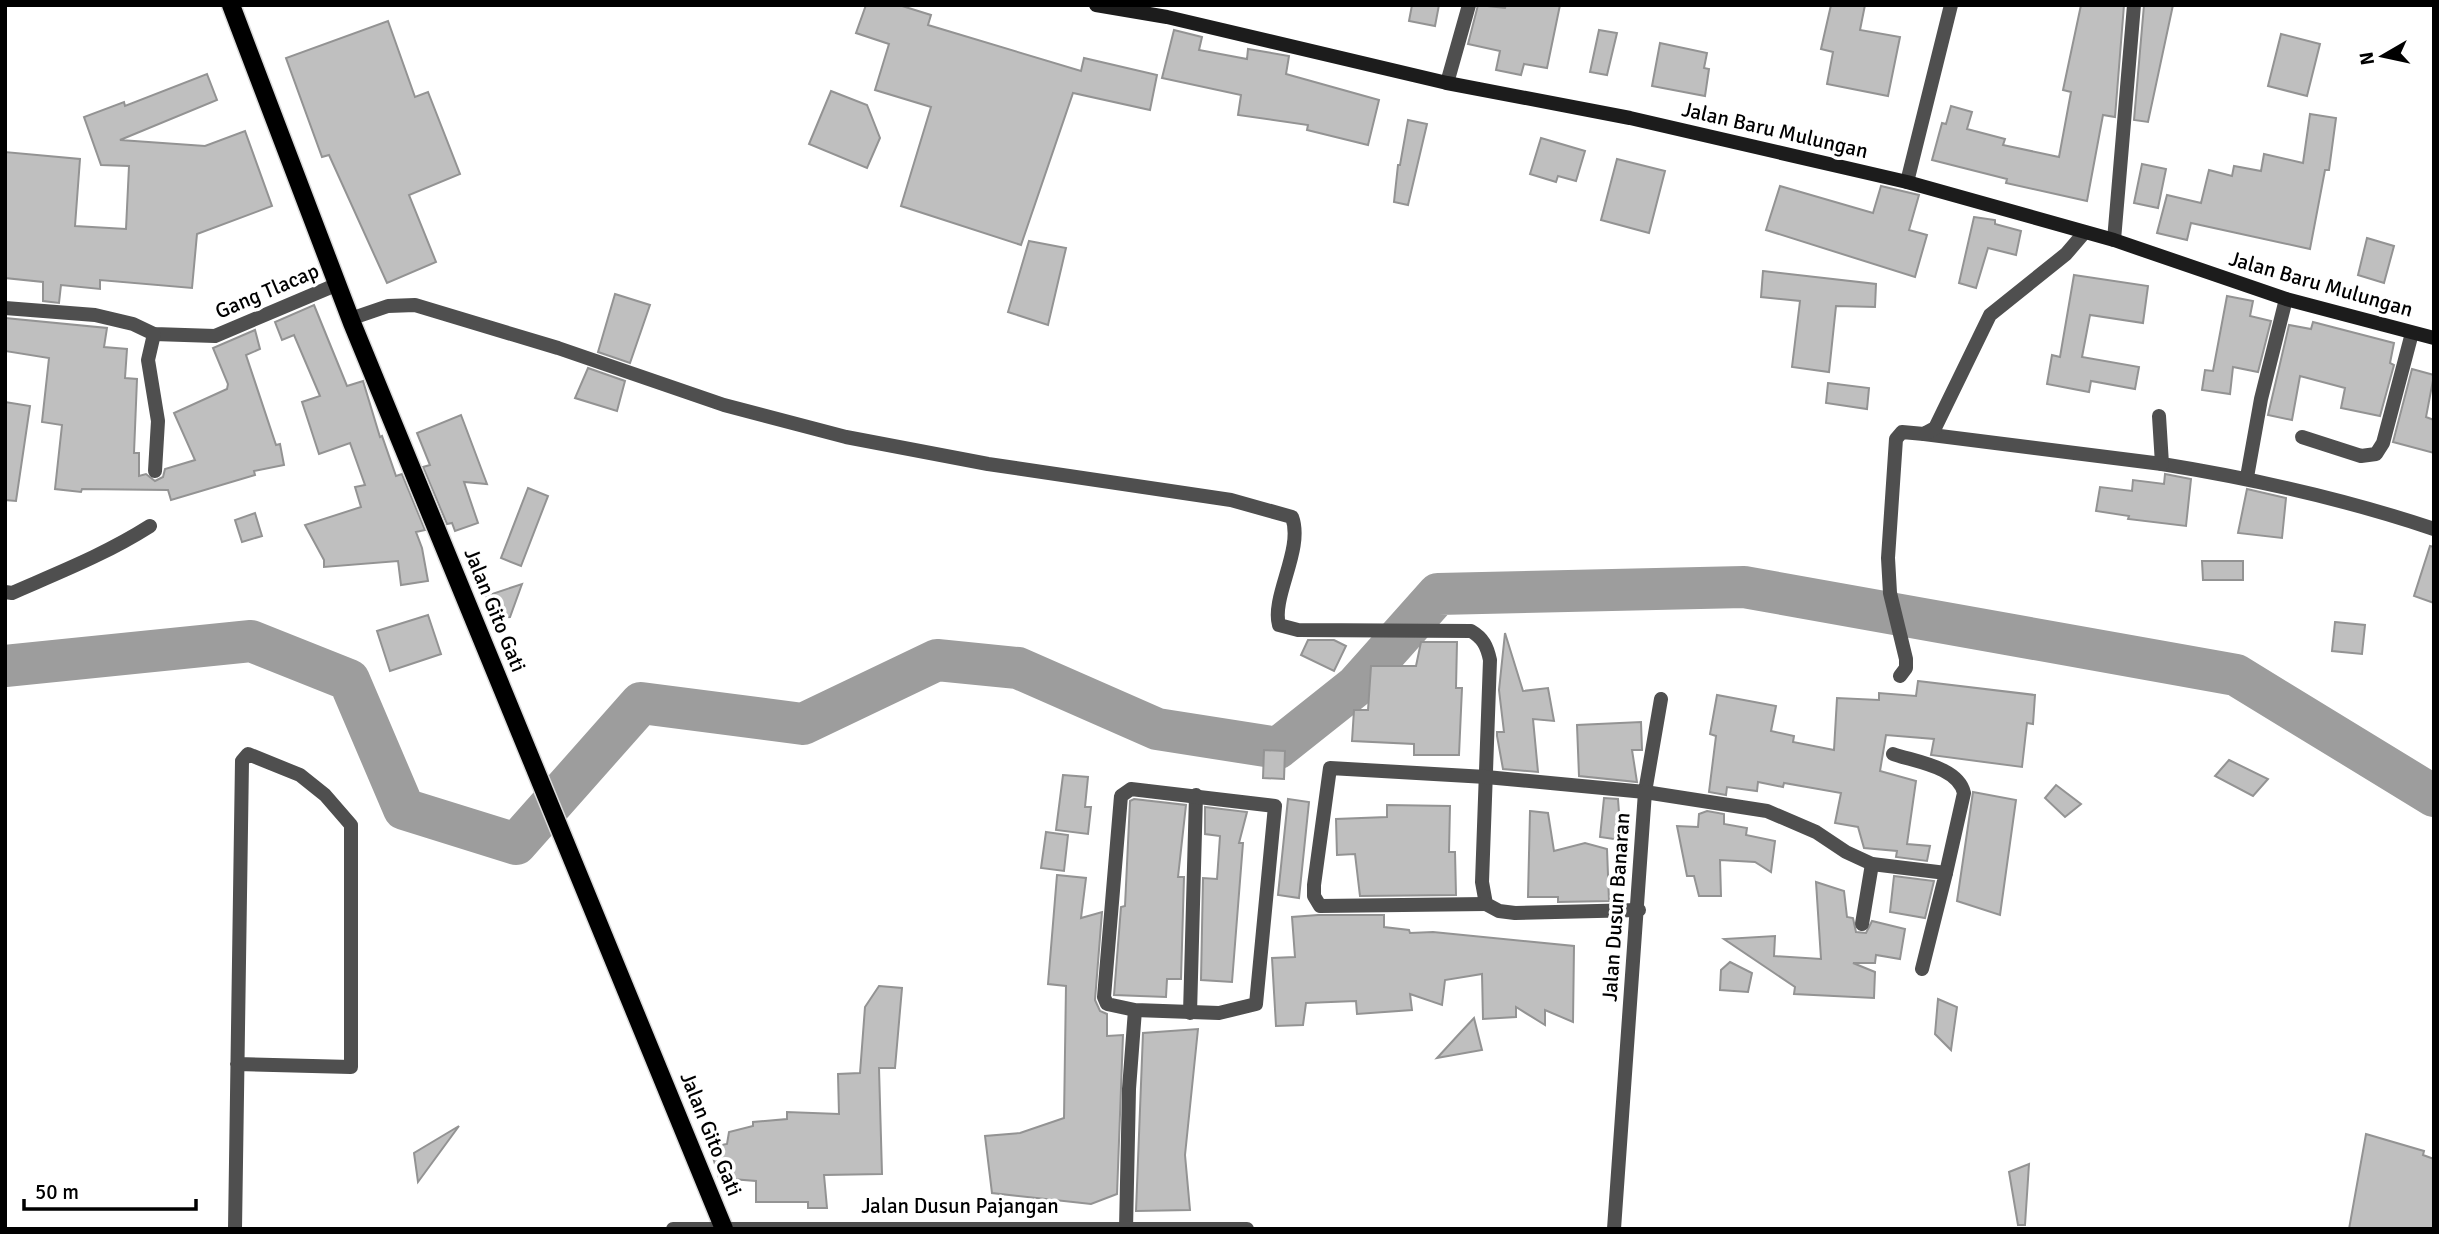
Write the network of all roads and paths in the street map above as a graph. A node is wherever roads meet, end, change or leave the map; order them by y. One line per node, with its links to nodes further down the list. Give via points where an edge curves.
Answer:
1 (231, 5): 10 (main road, Jalan Gito Gati)
2 (1469, 5): 6 (street)
3 (1951, 5): 7 (street)
4 (2134, 5): 9 (street)
5 (1103, 6): 6 (main road, Jalan Baru Mulungan, via 1167,16)
6 (1447, 83): 7 (main road, Jalan Baru Mulungan, via 1630,118)
7 (1906, 182): 8 (main road, Jalan Baru Mulungan)
8 (2084, 233): 9 (main road, Jalan Baru Mulungan); 18 (street, via 2066,254 1990,315 1943,418)
9 (2114, 240): 11 (main road, Jalan Baru Mulungan)
10 (338, 284): 13 (main road, Jalan Gito Gati); 15 (street, Gang Tlacap, via 215,336)
11 (2286, 299): 14 (main road, Jalan Baru Mulungan); 22 (street)
12 (5, 307): 15 (street, Gang Tlacap, via 94,315)
13 (350, 319): 29 (street, via 388,306 415,305 724,405 846,437 988,464 1231,500 1293,517 1296,526 1279,625 1471,631 1481,637 1490,660); 41 (main road, Jalan Gito Gati)
14 (2412, 333): 16 (main road, Jalan Baru Mulungan); 19 (street, via 2383,443 2376,454 2361,456)
15 (153, 334): 21 (street, via 148,360 158,421)
16 (2434, 338)
17 (2159, 416): 20 (street)
18 (1924, 434): 20 (street); 26 (street, via 1902,432 1894,443 1888,558 1890,593 1906,659)
19 (2302, 437)
20 (2162, 464): 22 (street)
21 (155, 471)
22 (2247, 477): 24 (street, via 2365,506)
23 (150, 526): 25 (street, via 64,572)
24 (2434, 529)
25 (5, 592)
26 (1900, 676)
27 (1661, 699): 30 (street)
28 (1893, 754): 33 (street, via 1950,774 1962,783 1964,793)
29 (1486, 777): 30 (street); 34 (street, via 1482,882); 34 (street, via 1330,768 1314,885 1320,906 1333,908)
30 (1645, 792): 32 (street, Jalan Dusun Banaran, via 1783,816); 35 (street, Jalan Dusun Banaran)
31 (1196, 795): 38 (street, via 1131,789 1121,796 1104,997 1107,1004); 39 (street); 39 (street, via 1275,806 1258,1001 1249,1008)
32 (1872, 864): 33 (street, Jalan Dusun Banaran); 36 (street)
33 (1946, 873): 37 (street)
34 (1486, 904): 35 (street, via 1515,913)
35 (1639, 910): 46 (street, Jalan Dusun Banaran)
36 (1863, 924)
37 (1922, 969)
38 (1135, 1010): 39 (street); 42 (street)
39 (1189, 1013)
40 (237, 1064): 40 (street, via 242,761 248,754 300,775 351,825 351,1067); 43 (street)
41 (724, 1228): 42 (street, Jalan Dusun Pajangan); 44 (street, Jalan Dusun Pajangan)
42 (1126, 1228): 45 (street, Jalan Dusun Pajangan)
43 (235, 1229)
44 (673, 1229)
45 (1247, 1229)
46 (1615, 1229)

